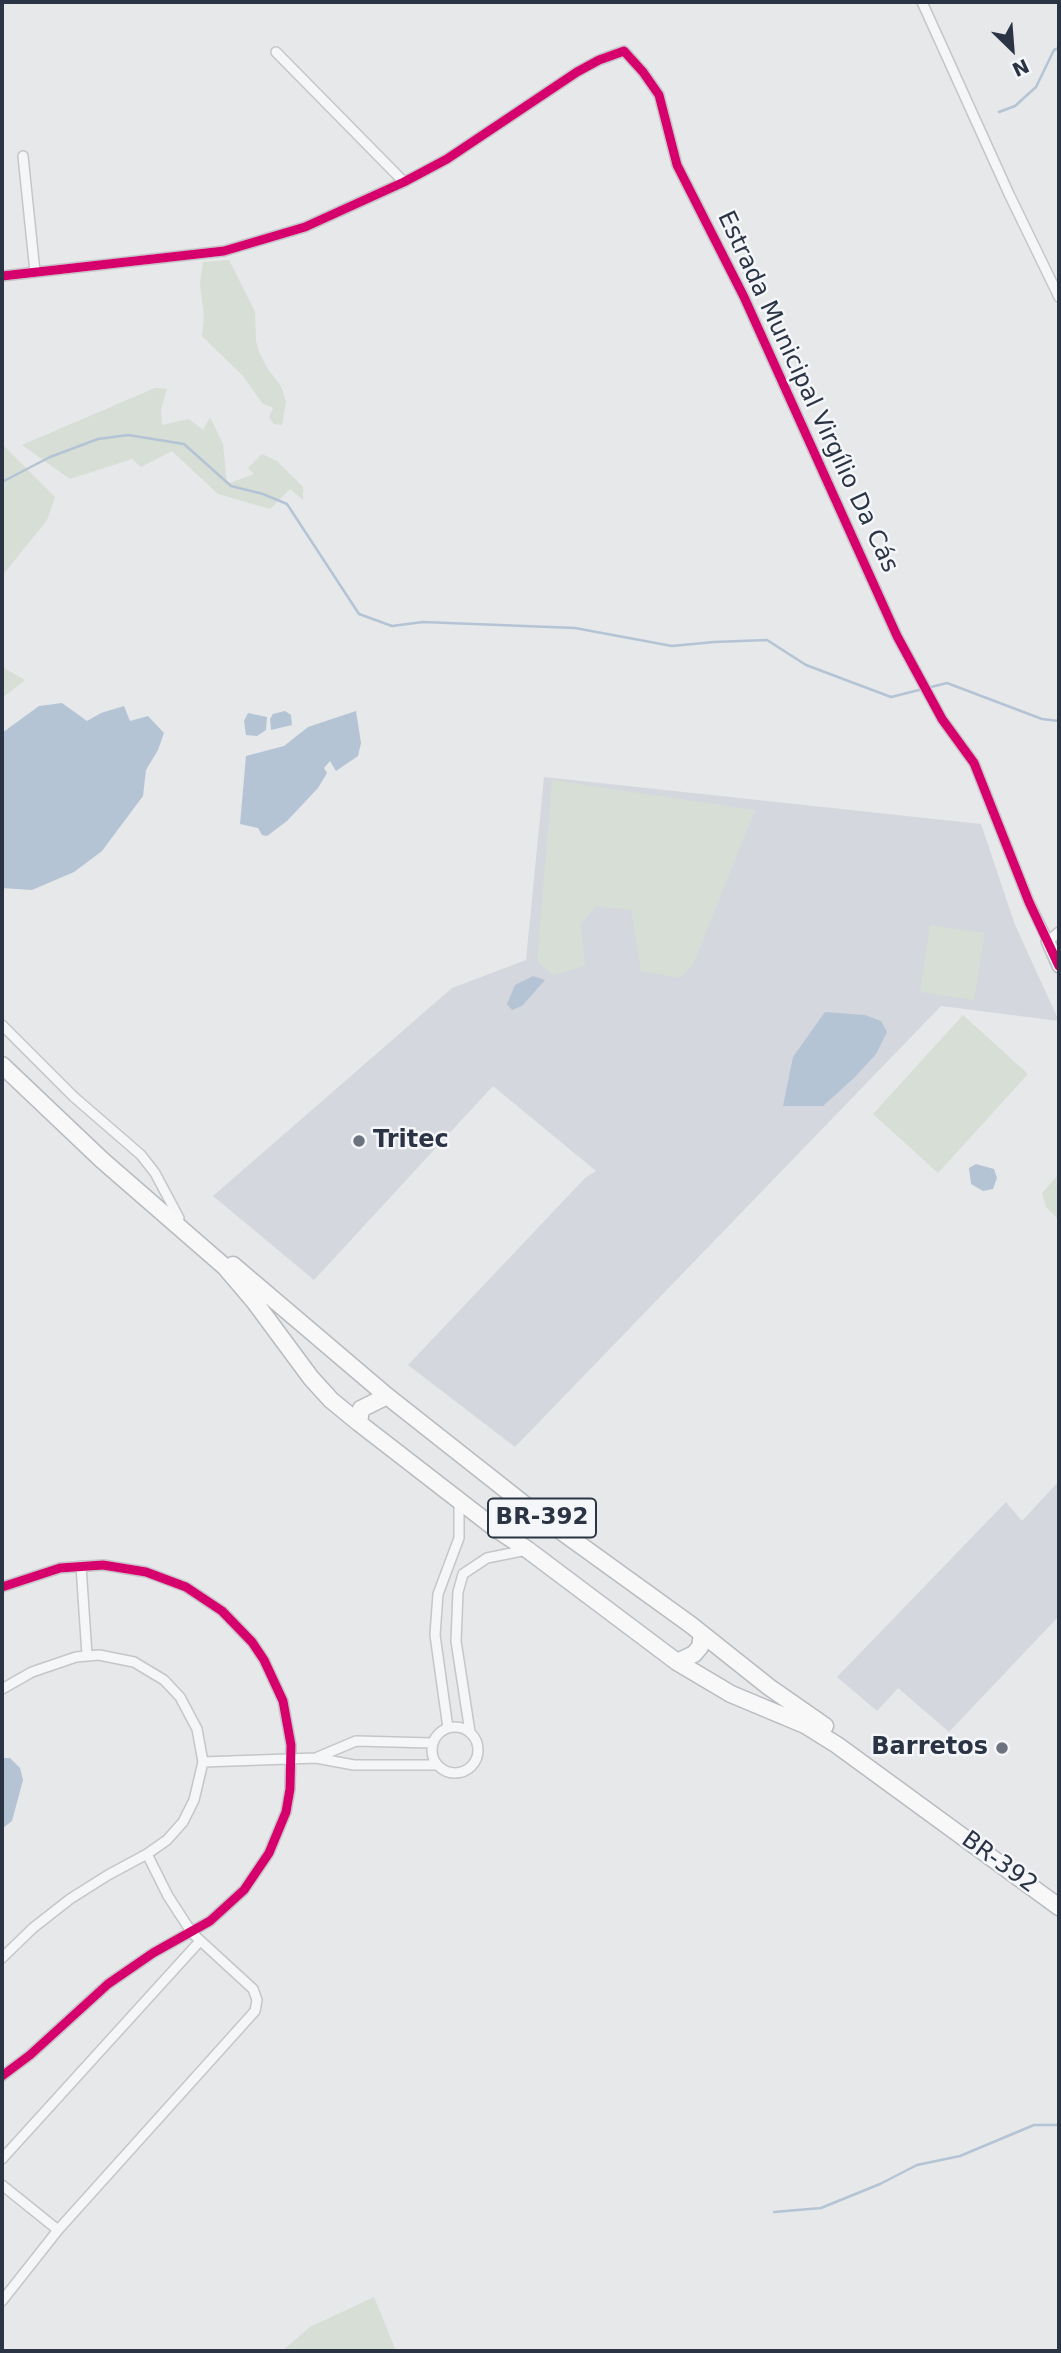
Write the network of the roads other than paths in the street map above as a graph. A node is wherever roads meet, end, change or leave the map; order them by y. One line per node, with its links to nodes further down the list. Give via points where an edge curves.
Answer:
1 (922, 2): 7 (street)
2 (276, 52): 4 (street)
3 (23, 156): 5 (street)
4 (404, 182): 5 (street, Estrada Municipal Virgílio Da Cás, via 305,227 223,251); 9 (street, Estrada Municipal Virgílio Da Cás, via 599,60 624,51 643,72 659,95 677,165 744,297 897,636 942,719 974,763)
5 (35, 272): 6 (street, Estrada Municipal Virgílio Da Cás)
6 (2, 275)
7 (1059, 297)
8 (1059, 932): 9 (street)
9 (1048, 941): 10 (street)
10 (1059, 966)
11 (2, 1025): 14 (street, via 141,1155)
12 (2, 1056): 14 (highway, BR-392)
13 (2, 1065): 16 (highway, BR-392, via 225,1267 311,1378)
14 (178, 1218): 15 (highway, BR-392)
15 (387, 1396): 16 (highway, via 361,1409); 21 (highway, BR-392, via 557,1529)
16 (359, 1423): 17 (highway, BR-392)
17 (458, 1500): 18 (highway, BR-392); 25 (street, via 459,1538 438,1594 435,1634)
18 (528, 1550): 23 (highway, BR-392); 26 (street, via 487,1558 463,1574 456,1641)
19 (81, 1566): 20 (street); 22 (street); 28 (street, via 124,1567 156,1575 186,1587 222,1611 252,1642 275,1680 288,1723)
20 (2, 1587)
21 (702, 1634): 23 (highway, via 694,1654); 33 (highway, BR-392)
22 (88, 1655): 24 (street, via 43,1668); 30 (street, via 122,1659 164,1680 192,1717)
23 (677, 1662): 34 (highway, BR-392 / BR-392, via 731,1694 805,1725 837,1745)
24 (2, 1689)
25 (448, 1728): 26 (street); 27 (street)
26 (470, 1732): 31 (street, via 478,1752 471,1767 450,1773)
27 (432, 1743): 29 (street, via 356,1741); 31 (street)
28 (291, 1758): 29 (street); 30 (street); 35 (street, via 286,1812 269,1853 236,1898)
29 (316, 1758): 31 (street, via 354,1765)
30 (203, 1762): 32 (street, via 189,1811 176,1831)
31 (436, 1765)
32 (147, 1854): 35 (street); 37 (street, via 70,1899)
33 (1059, 1896)
34 (1059, 1907)
35 (192, 1933): 36 (street); 38 (street, via 108,1983)
36 (200, 1941): 39 (street); 41 (street, via 253,1989 255,2011)
37 (2, 1958)
38 (2, 2076)
39 (2, 2159)
40 (2, 2185): 41 (street)
41 (58, 2230): 42 (street)
42 (2, 2301)

